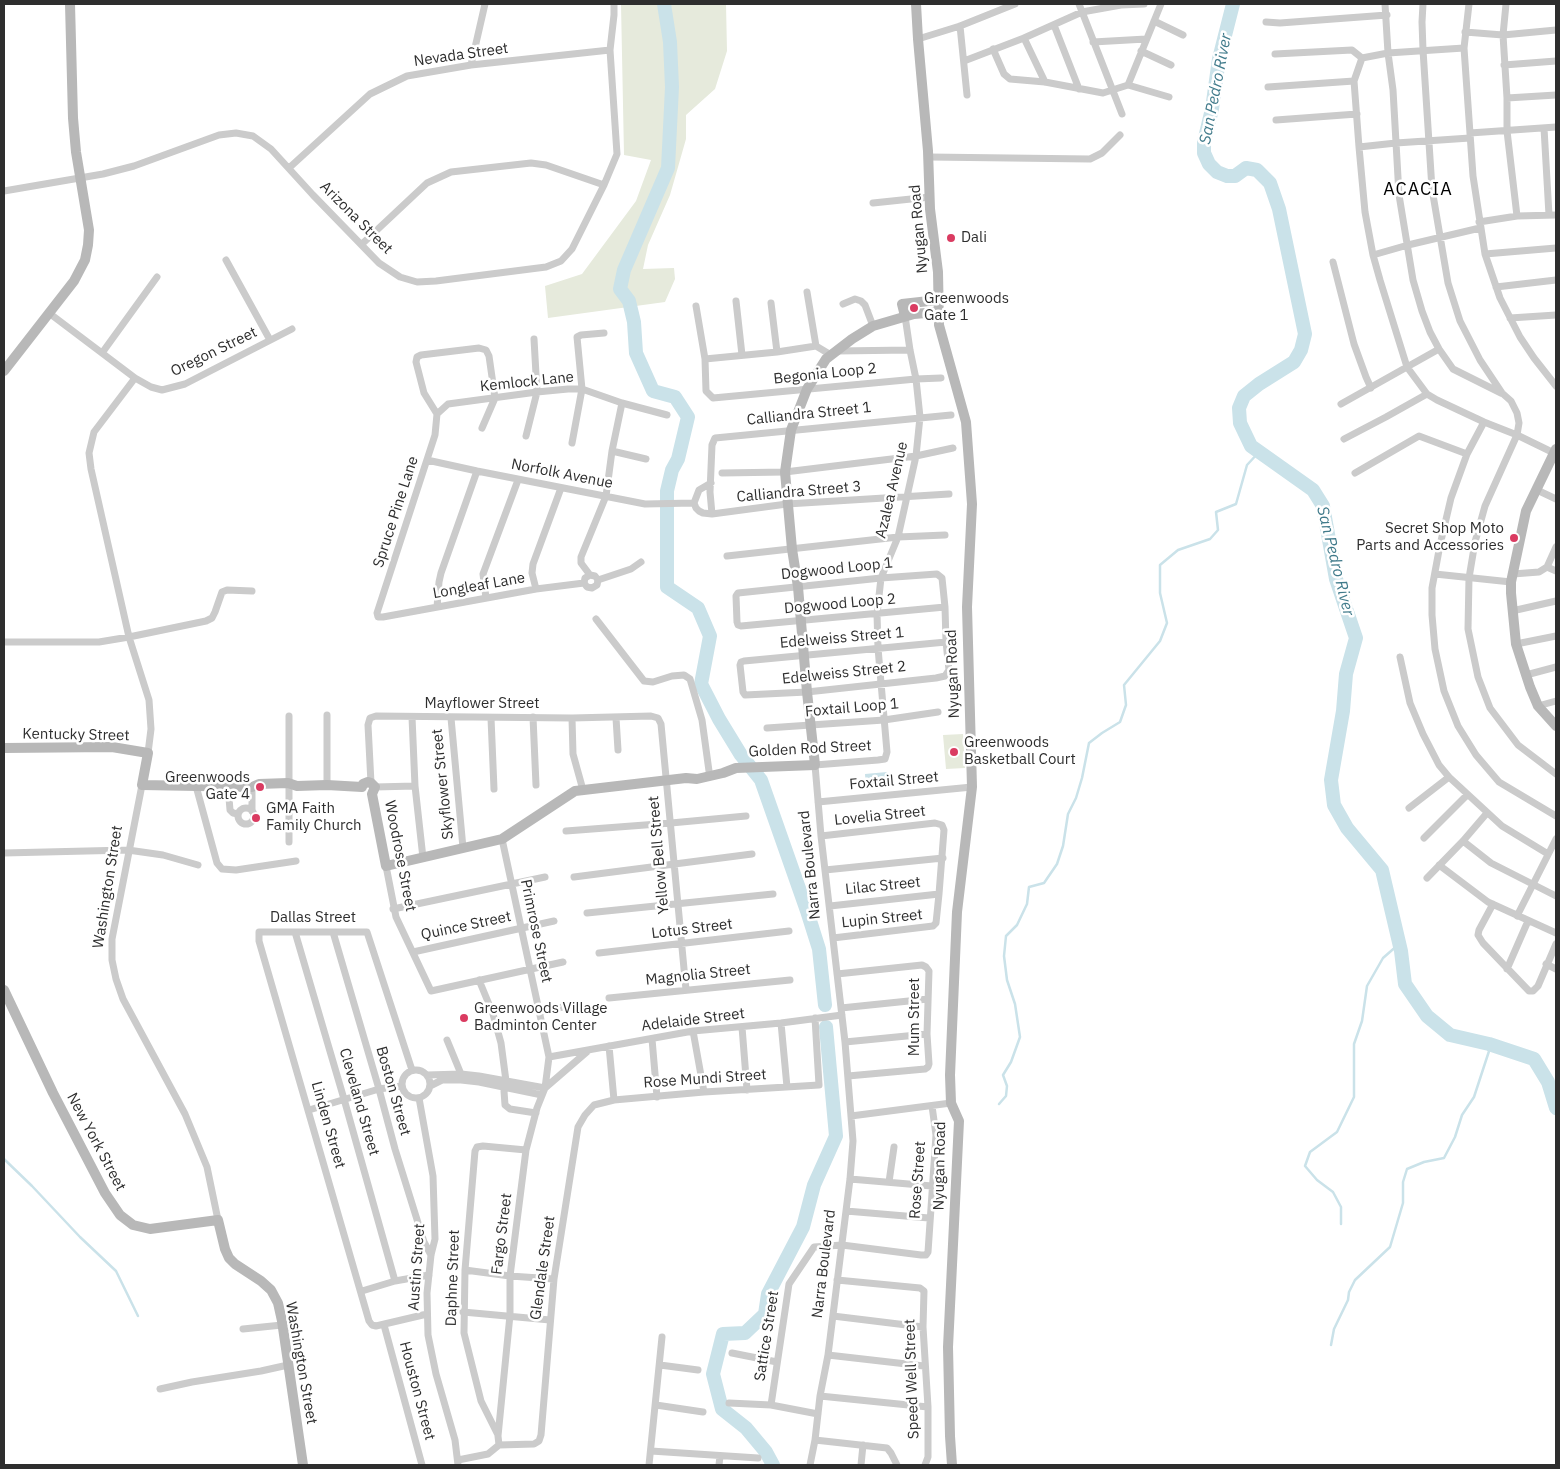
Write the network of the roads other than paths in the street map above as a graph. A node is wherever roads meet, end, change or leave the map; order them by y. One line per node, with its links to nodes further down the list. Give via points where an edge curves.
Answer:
1 (70, 4): 63 (street, via 76,152)
2 (484, 4): 37 (street)
3 (614, 4): 29 (street, Arizona Street)
4 (916, 4): 24 (street, Nyugan Road)
5 (1015, 4): 18 (street)
6 (1079, 4): 13 (street)
7 (1144, 4): 13 (street)
8 (1161, 4): 15 (street)
9 (1386, 4): 14 (street)
10 (1423, 4): 30 (street)
11 (1469, 4): 20 (street)
12 (1506, 4): 21 (street)
13 (1082, 12): 17 (street); 26 (street)
14 (1387, 14): 16 (street); 32 (street)
15 (1154, 21): 22 (street); 25 (street)
16 (1266, 22)
17 (1054, 25): 23 (street); 44 (street)
18 (960, 26): 24 (street); 35 (street)
19 (1556, 30): 21 (street)
20 (1465, 32): 21 (street); 27 (street)
21 (1503, 34): 39 (street)
22 (1183, 35)
23 (1024, 38): 28 (street); 41 (street)
24 (918, 39): 61 (street, Nyugan Road)
25 (1146, 39): 26 (street); 31 (street)
26 (1094, 42): 45 (street)
27 (1464, 48): 30 (street); 56 (street)
28 (993, 49): 35 (street); 41 (street, via 1004,74 1010,79)
29 (610, 50): 37 (street, Nevada Street); 64 (street, Arizona Street, via 617,154)
30 (1423, 50): 32 (street); 58 (street)
31 (1141, 51): 38 (street); 42 (street)
32 (1388, 53): 34 (street); 59 (street)
33 (1275, 54): 34 (street, via 1352,50)
34 (1362, 58): 40 (street)
35 (964, 61): 46 (street)
36 (1556, 61): 39 (street)
37 (471, 65): 62 (street, Nevada Street, via 407,76 370,94)
38 (1171, 65)
39 (1504, 65): 49 (street)
40 (1354, 81): 43 (street); 51 (street)
41 (1045, 82): 44 (street)
42 (1128, 85): 45 (street); 48 (street)
43 (1268, 87)
44 (1079, 89): 45 (street, via 1103,93)
45 (1112, 90): 50 (street)
46 (967, 95)
47 (1556, 95): 49 (street)
48 (1169, 97)
49 (1507, 98): 55 (street)
50 (1122, 114)
51 (1357, 114): 52 (street); 60 (street)
52 (1276, 120)
53 (1556, 127): 54 (street)
54 (1544, 128): 55 (street); 68 (street)
55 (1508, 131): 56 (street); 69 (street)
56 (1470, 135): 58 (street); 70 (street)
57 (1120, 136): 61 (street, via 1102,153 1090,159)
58 (1428, 140): 59 (street); 71 (street)
59 (1396, 143): 60 (street); 73 (street, via 1399,195)
60 (1359, 147): 76 (street)
61 (928, 157): 66 (street, Nyugan Road)
62 (289, 168): 63 (street, Arizona Street, via 272,149 253,136 236,133 219,135 134,166); 72 (street, Arizona Street)
63 (81, 178): 65 (street, Arizona Street); 89 (street, via 89,230 85,260 74,281)
64 (604, 185): 72 (street, via 531,163 450,172 427,183); 72 (street, Arizona Street, via 572,249 561,261 546,267 417,282 400,277 379,263)
65 (4, 191)
66 (930, 197): 67 (street); 83 (street, Nyugan Road)
67 (873, 203)
68 (1553, 215): 69 (street)
69 (1517, 216): 70 (street)
70 (1480, 225): 71 (street); 75 (street)
71 (1439, 238): 73 (street); 116 (street, via 1460,321)
72 (362, 244)
73 (1408, 245): 76 (street); 99 (street, via 1422,311)
74 (1556, 248): 75 (street)
75 (1485, 254): 81 (street)
76 (1373, 256): 106 (street)
77 (226, 260): 97 (street)
78 (1334, 262): 112 (street, via 1354,344)
79 (157, 277): 103 (street)
80 (1556, 280): 81 (street)
81 (1496, 287): 92 (street)
82 (807, 292): 98 (street)
83 (938, 300): 88 (street, Nyugan Road); 91 (street, via 902,304)
84 (736, 301): 104 (street)
85 (771, 303): 101 (street)
86 (844, 304): 93 (street, via 855,299 861,301)
87 (696, 306): 105 (street)
88 (938, 312): 91 (street, Narra Boulevard); 230 (street, Nyugan Road, via 966,422 972,504 966,607)
89 (49, 313): 103 (street, Oregon Street); 107 (street)
90 (1556, 315): 92 (street)
91 (905, 316): 93 (street, Narra Boulevard); 100 (street, Azalea Avenue)
92 (1510, 318): 111 (street, via 1534,358)
93 (873, 326): 102 (street, Narra Boulevard)
94 (292, 329): 97 (street, Oregon Street)
95 (604, 333): 114 (street, via 577,337)
96 (534, 339): 115 (street)
97 (270, 340): 108 (street, Oregon Street, via 172,388 162,390)
98 (816, 346): 101 (street); 102 (street)
99 (1439, 349): 106 (street); 116 (street, via 1453,370)
100 (910, 350): 102 (street); 110 (street, Azalea Avenue)
101 (777, 352): 104 (street)
102 (834, 353): 113 (street, Narra Boulevard, via 826,359)
103 (102, 354): 108 (street, Oregon Street)
104 (742, 355): 105 (street)
105 (704, 359): 113 (street, Begonia Loop 2, via 706,391 712,398)
106 (1407, 367): 112 (street); 117 (street)
107 (4, 371)
108 (135, 378): 183 (street, Washington Street, via 94,432 89,453)
109 (941, 378): 110 (street, Begonia Loop 2)
110 (916, 379): 113 (street, Begonia Loop 2); 124 (street, Azalea Avenue)
111 (1556, 386)
112 (1371, 388): 120 (street)
113 (807, 389): 127 (street, Narra Boulevard)
114 (582, 390): 115 (street, Kemlock Lane); 119 (street, Kemlock Lane); 131 (street)
115 (538, 392): 118 (street, Kemlock Lane); 129 (street)
116 (1502, 393): 128 (street, via 1518,413)
117 (1427, 394): 125 (street); 130 (street)
118 (496, 398): 121 (street, Kemlock Lane, via 448,404); 121 (street, via 486,350 479,348 421,355 416,357 416,362 424,394); 126 (street)
119 (622, 403): 122 (street, Kemlock Lane); 133 (street)
120 (1342, 404)
121 (437, 414): 138 (street, Spruce Pine Lane, via 435,435)
122 (667, 415)
123 (951, 415): 124 (street, Calliandra Street 1)
124 (920, 417): 127 (street, Calliandra Street 1); 136 (street, Azalea Avenue)
125 (1484, 422): 128 (street); 135 (street)
126 (482, 428)
127 (791, 430): 140 (street, Narra Boulevard); 144 (street, Calliandra Street 1, via 715,438)
128 (1518, 435): 134 (street); 165 (street, via 1485,506)
129 (526, 436)
130 (1344, 439)
131 (572, 443)
132 (953, 448): 136 (street)
133 (612, 451): 137 (street); 148 (street)
134 (1555, 451): 146 (street)
135 (1467, 454): 142 (street, via 1419,436); 162 (street, via 1451,498)
136 (916, 456): 140 (street); 149 (street, Azalea Avenue)
137 (646, 459)
138 (427, 460): 139 (street, Norfolk Avenue); 178 (street, Spruce Pine Lane)
139 (477, 471): 143 (street, Norfolk Avenue); 174 (street, via 441,573)
140 (785, 472): 141 (street); 152 (street, Narra Boulevard)
141 (722, 473)
142 (1355, 473)
143 (518, 480): 145 (street, Norfolk Avenue); 172 (street, via 483,574)
144 (710, 483): 151 (street, via 699,490); 153 (street)
145 (561, 488): 148 (street, Norfolk Avenue); 170 (street, via 533,564)
146 (1537, 490): 150 (street); 166 (street, via 1526,511)
147 (949, 494): 149 (street, Calliandra Street 3)
148 (606, 496): 151 (street, Norfolk Avenue, via 645,504); 163 (street, via 581,557 581,563)
149 (906, 497): 152 (street, Calliandra Street 3); 155 (street, Azalea Avenue)
150 (1556, 499)
151 (692, 504): 153 (street, Norfolk Avenue, via 699,511)
152 (787, 504): 153 (street, Calliandra Street 3); 157 (street, Narra Boulevard)
153 (712, 514)
154 (945, 535): 155 (street)
155 (898, 538): 157 (street); 164 (street, Azalea Avenue)
156 (1556, 547): 160 (street)
157 (792, 549): 158 (street); 169 (street, Narra Boulevard)
158 (727, 556)
159 (641, 562): 167 (street)
160 (1547, 567): 161 (street); 166 (street)
161 (1556, 571)
162 (1434, 574): 165 (street); 241 (street, via 1432,615 1435,649 1444,691 1458,726 1476,755 1499,782)
163 (590, 575): 167 (street); 168 (street)
164 (881, 578): 169 (street, Dogwood Loop 1); 175 (street, Dogwood Loop 1, via 937,574 942,578); 177 (street, Azalea Avenue)
165 (1469, 578): 166 (street); 218 (street, via 1468,629 1478,677 1490,708 1518,745)
166 (1512, 578): 176 (street)
167 (598, 580): 168 (street, via 597,586 592,588)
168 (584, 583): 170 (street, Longleaf Lane)
169 (798, 587): 180 (street, Narra Boulevard); 181 (street, Dogwood Loop 1, via 736,594)
170 (536, 589): 172 (street, Longleaf Lane)
171 (252, 591): 183 (street, via 222,592 212,618 206,621)
172 (486, 598): 174 (street, Longleaf Lane)
173 (1556, 601): 176 (street)
174 (437, 607): 178 (street, Longleaf Lane)
175 (944, 607): 177 (street, Dogwood Loop 2); 185 (street)
176 (1512, 611): 186 (street)
177 (877, 614): 180 (street, Dogwood Loop 2); 187 (street, Azalea Avenue)
178 (378, 617)
179 (596, 619): 217 (street, via 644,681 684,675 690,679 702,720)
180 (802, 621): 181 (street, Dogwood Loop 2); 188 (street, Narra Boulevard)
181 (738, 625)
182 (1556, 636): 186 (street)
183 (129, 637): 184 (street, via 99,642); 213 (street, Washington Street, via 149,700 151,729)
184 (4, 642)
185 (946, 642): 187 (street, Edelweiss Street 1); 192 (street, Edelweiss Street 2, via 949,670 945,676)
186 (1516, 644): 191 (street)
187 (878, 648): 188 (street, Edelweiss Street 1); 192 (street, Azalea Avenue)
188 (805, 654): 193 (street, Narra Boulevard); 194 (street, Edelweiss Street 1, via 741,662)
189 (1400, 657): 219 (street, via 1410,703 1439,765)
190 (1556, 667): 191 (street)
191 (1526, 675): 196 (street)
192 (880, 684): 193 (street, Edelweiss Street 2); 207 (street, Azalea Avenue)
193 (807, 692): 194 (street, Edelweiss Street 2); 208 (street, Narra Boulevard)
194 (745, 695)
195 (1556, 701): 196 (street)
196 (1538, 706): 209 (street)
197 (938, 712): 207 (street, Foxtail Loop 1)
198 (327, 715): 223 (street)
199 (289, 716): 227 (street)
200 (412, 717): 202 (street, Mayflower Street); 228 (street); 231 (street, Mayflower Street, via 370,718)
201 (533, 717): 203 (street, Mayflower Street); 204 (street, Mayflower Street); 224 (street)
202 (450, 718): 203 (street, Mayflower Street); 250 (street, Skyflower Street)
203 (492, 718): 232 (street)
204 (572, 718): 205 (street, Mayflower Street); 233 (street, via 573,754)
205 (616, 718): 206 (street, Mayflower Street); 212 (street)
206 (658, 718): 221 (street, Yellow Bell Street)
207 (884, 720): 208 (street, Foxtail Loop 1); 214 (street, Azalea Avenue)
208 (810, 726): 210 (street, Foxtail Loop 1); 215 (street, Narra Boulevard)
209 (1556, 726)
210 (767, 728)
211 (4, 748): 213 (street, Kentucky Street, via 112,747)
212 (618, 750)
213 (148, 753): 222 (street, Washington Street)
214 (885, 758): 215 (street, Golden Rod Street)
215 (815, 765): 216 (street, Golden Rod Street); 235 (street, Narra Boulevard)
216 (733, 769): 217 (street, Golden Rod Street); 220 (street, Golden Rod Street)
217 (709, 771): 220 (street, Golden Rod Street)
218 (1556, 774)
219 (1449, 777): 234 (street); 236 (street)
220 (686, 778): 221 (street, Golden Rod Street)
221 (666, 780): 233 (street, Golden Rod Street); 242 (street, Yellow Bell Street)
222 (142, 785): 225 (street); 251 (street, Washington Street)
223 (327, 785): 227 (street); 231 (street)
224 (536, 785)
225 (196, 786): 226 (street); 257 (street, via 217,863 222,869)
226 (228, 786): 229 (street); 239 (street, via 230,810)
227 (291, 786): 229 (street, via 260,784); 249 (street)
228 (415, 786): 231 (street); 255 (street)
229 (252, 787): 237 (street)
230 (972, 787): 235 (street, Foxtail Street); 332 (street, Nyugan Road, via 957,912)
231 (370, 788): 261 (street, Woodrose Street)
232 (494, 789)
233 (583, 790): 246 (street, Golden Rod Street, via 575,791)
234 (1467, 795): 238 (street); 245 (street)
235 (818, 802): 244 (street, Narra Boulevard)
236 (1409, 808)
237 (252, 811): 239 (street, via 245,808); 239 (street, via 253,820 246,824 239,820)
238 (1487, 813): 248 (street); 254 (street)
239 (238, 814)
240 (746, 816): 242 (street)
241 (1556, 816)
242 (671, 823): 243 (street); 258 (street, Yellow Bell Street)
243 (566, 831)
244 (821, 836): 256 (street, Lovelia Street, via 935,823 942,825 944,830); 262 (street, Narra Boulevard)
245 (1424, 838)
246 (502, 839): 250 (street, Golden Rod Street); 266 (street, Primrose Street)
247 (1556, 839): 254 (street)
248 (1463, 841): 260 (street); 267 (street, via 1491,863)
249 (289, 842)
250 (463, 848): 255 (street, Golden Rod Street)
251 (128, 850): 252 (street); 259 (street); 345 (street, Washington Street, via 112,939 116,979 123,999 185,1114 206,1167)
252 (4, 853)
253 (752, 854): 258 (street)
254 (1548, 854): 267 (street)
255 (423, 858): 261 (street, Golden Rod Street)
256 (942, 858): 262 (street); 269 (street)
257 (296, 861)
258 (674, 864): 263 (street); 271 (street, Yellow Bell Street)
259 (198, 865)
260 (1439, 865): 265 (street); 272 (street)
261 (386, 866): 274 (street, Woodrose Street)
262 (825, 870): 273 (street, Narra Boulevard)
263 (574, 876)
264 (546, 877): 266 (street)
265 (1427, 878)
266 (512, 884): 274 (street); 279 (street, Primrose Street)
267 (1532, 885): 270 (street); 276 (street)
268 (773, 894): 271 (street)
269 (939, 894): 273 (street, Lilac Street); 285 (street, Lupin Street, via 933,926)
270 (1556, 896)
271 (678, 904): 275 (street); 286 (street, Yellow Bell Street)
272 (1493, 904): 276 (street); 293 (street, via 1478,935)
273 (830, 906): 285 (street, Narra Boulevard)
274 (393, 909): 288 (street, Woodrose Street)
275 (588, 912)
276 (1517, 916): 277 (street)
277 (1528, 920): 284 (street); 293 (street)
278 (554, 921): 279 (street, Quince Street)
279 (521, 928): 288 (street, Quince Street); 292 (street, Primrose Street)
280 (789, 931): 286 (street, Lotus Street)
281 (260, 932): 282 (street, Dallas Street); 335 (street, Linden Street)
282 (295, 932): 283 (street, Dallas Street); 330 (street, Cleveland Street)
283 (333, 932): 316 (street, Dallas Street, via 367,932); 324 (street, Boston Street)
284 (1556, 933)
285 (833, 938): 295 (street, Narra Boulevard)
286 (682, 944): 289 (street, Lotus Street); 299 (street, Yellow Bell Street)
287 (1556, 944): 291 (street)
288 (413, 952): 296 (street, Woodrose Street, via 430,990)
289 (599, 953)
290 (563, 962): 292 (street, Woodrose Street)
291 (1546, 964): 293 (street, via 1533,991 1529,991); 294 (street)
292 (530, 969): 296 (street, Woodrose Street); 303 (street, Primrose Street)
293 (1507, 969)
294 (1556, 969)
295 (837, 974): 301 (street, Mum Street, via 922,965 929,971); 304 (street, Narra Boulevard)
296 (479, 980): 320 (street, via 501,1043)
297 (790, 980): 299 (street, Magnolia Street)
298 (4, 990): 345 (street, New York Street, via 53,1093 105,1193 120,1215 133,1225 150,1229)
299 (686, 990): 300 (street, Magnolia Street)
300 (609, 998)
301 (928, 999): 304 (street, Adelaide Street); 309 (street, Mum Street)
302 (572, 1005): 303 (street)
303 (540, 1012): 315 (street, Primrose Street)
304 (841, 1012): 305 (street, Adelaide Street); 312 (street, Narra Boulevard)
305 (815, 1018): 306 (street, Adelaide Street); 323 (street, Rose Mundi Street, via 819,1085)
306 (782, 1023): 307 (street, Adelaide Street); 323 (street)
307 (742, 1027): 308 (street, Adelaide Street); 325 (street)
308 (693, 1031): 310 (street, Adelaide Street); 327 (street)
309 (927, 1034): 312 (street); 319 (street, Mum Street, via 928,1068)
310 (652, 1039): 313 (street, Adelaide Street); 328 (street)
311 (447, 1040): 318 (street)
312 (845, 1042): 319 (street, Narra Boulevard)
313 (609, 1046): 314 (street, Adelaide Street); 331 (street)
314 (589, 1050): 315 (street, Adelaide Street); 326 (street)
315 (549, 1057): 326 (street, Primrose Street)
316 (412, 1070): 317 (street); 321 (street, via 402,1078)
317 (427, 1074): 318 (street); 322 (street)
318 (461, 1074): 320 (street)
319 (848, 1076): 337 (street, Narra Boulevard)
320 (506, 1084): 322 (street, via 442,1080); 326 (street); 336 (street, via 505,1105 510,1109)
321 (401, 1086): 324 (street); 329 (street, via 410,1097)
322 (430, 1086): 329 (street)
323 (788, 1087): 325 (street, Rose Mundi Street)
324 (379, 1089): 330 (street); 347 (street, Boston Street, via 395,1149)
325 (747, 1090): 327 (street, Rose Mundi Street)
326 (544, 1091): 336 (street, Fargo Street)
327 (704, 1092): 328 (street, Rose Mundi Street)
328 (657, 1097): 331 (street, Rose Mundi Street)
329 (419, 1098): 347 (street, Austin Street, via 433,1176 435,1239)
330 (344, 1099): 335 (street); 353 (street, Cleveland Street)
331 (614, 1100): 333 (street, Rose Mundi Street)
332 (951, 1103): 334 (street); 396 (street, Nyugan Road, via 958,1120 948,1347)
333 (594, 1105): 351 (street, Glendale Street, via 578,1127)
334 (932, 1106): 337 (street); 342 (street, Rose Street, via 936,1135)
335 (309, 1110): 354 (street, Linden Street)
336 (536, 1113): 339 (street, Fargo Street)
337 (852, 1116): 340 (street, Narra Boulevard)
338 (894, 1148): 341 (street)
339 (526, 1150): 348 (street, Daphne Street, via 477,1147); 350 (street, Fargo Street)
340 (850, 1179): 341 (street); 343 (street, Narra Boulevard)
341 (889, 1182): 342 (street)
342 (932, 1186): 344 (street, Rose Street)
343 (846, 1211): 344 (street); 346 (street, Narra Boulevard)
344 (929, 1218): 346 (street, Rose Street, via 926,1255)
345 (218, 1220): 360 (street, Washington Street, via 229,1258 271,1290 278,1303)
346 (842, 1245): 352 (street, Narra Boulevard); 367 (street, Sattice Street, via 814,1247 789,1284)
347 (431, 1256): 349 (street, Austin Street)
348 (464, 1270): 350 (street); 355 (street, Daphne Street)
349 (428, 1275): 353 (street); 356 (street, Austin Street)
350 (510, 1276): 351 (street); 357 (street, Fargo Street)
351 (554, 1279): 359 (street, Glendale Street)
352 (837, 1280): 358 (street, Narra Boulevard); 362 (street, Speed Well Street, via 920,1288 924,1291)
353 (395, 1281): 354 (street)
354 (362, 1291): 361 (street, Linden Street, via 369,1321 372,1325)
355 (463, 1312): 357 (street); 380 (street, Daphne Street, via 464,1333 481,1401)
356 (427, 1314): 361 (street); 387 (street, Austin Street, via 431,1355)
357 (510, 1315): 359 (street); 380 (street, Fargo Street)
358 (833, 1316): 362 (street); 366 (street, Narra Boulevard)
359 (550, 1320): 382 (street, Glendale Street, via 540,1441)
360 (282, 1325): 363 (street); 368 (street, Washington Street)
361 (384, 1325): 389 (street, Houston Street)
362 (923, 1326): 370 (street, Speed Well Street)
363 (243, 1329)
364 (662, 1337): 369 (street)
365 (732, 1353): 367 (street)
366 (828, 1355): 370 (street); 373 (street, Narra Boulevard)
367 (778, 1362): 376 (street, Sattice Street)
368 (288, 1365): 372 (street); 388 (street, Washington Street)
369 (660, 1365): 371 (street); 375 (street)
370 (924, 1366): 377 (street, Speed Well Street)
371 (698, 1370)
372 (160, 1389)
373 (820, 1396): 377 (street); 379 (street, Narra Boulevard)
374 (729, 1404): 376 (street)
375 (656, 1405): 378 (street); 384 (street)
376 (771, 1405): 379 (street)
377 (928, 1407): 395 (street, Speed Well Street, via 928,1457)
378 (703, 1412)
379 (818, 1414): 381 (street, Narra Boulevard)
380 (498, 1436): 382 (street, Fargo Street)
381 (815, 1440): 383 (street); 392 (street, Narra Boulevard)
382 (499, 1445): 387 (street, via 488,1454)
383 (862, 1445): 393 (street); 394 (street, via 887,1448)
384 (651, 1451): 385 (street); 390 (street)
385 (720, 1456): 386 (street); 391 (street)
386 (758, 1458)
387 (458, 1462)
388 (303, 1465)
389 (422, 1465)
390 (649, 1465)
391 (719, 1465)
392 (810, 1465)
393 (861, 1465)
394 (897, 1465)
395 (925, 1465)
396 (952, 1465)

